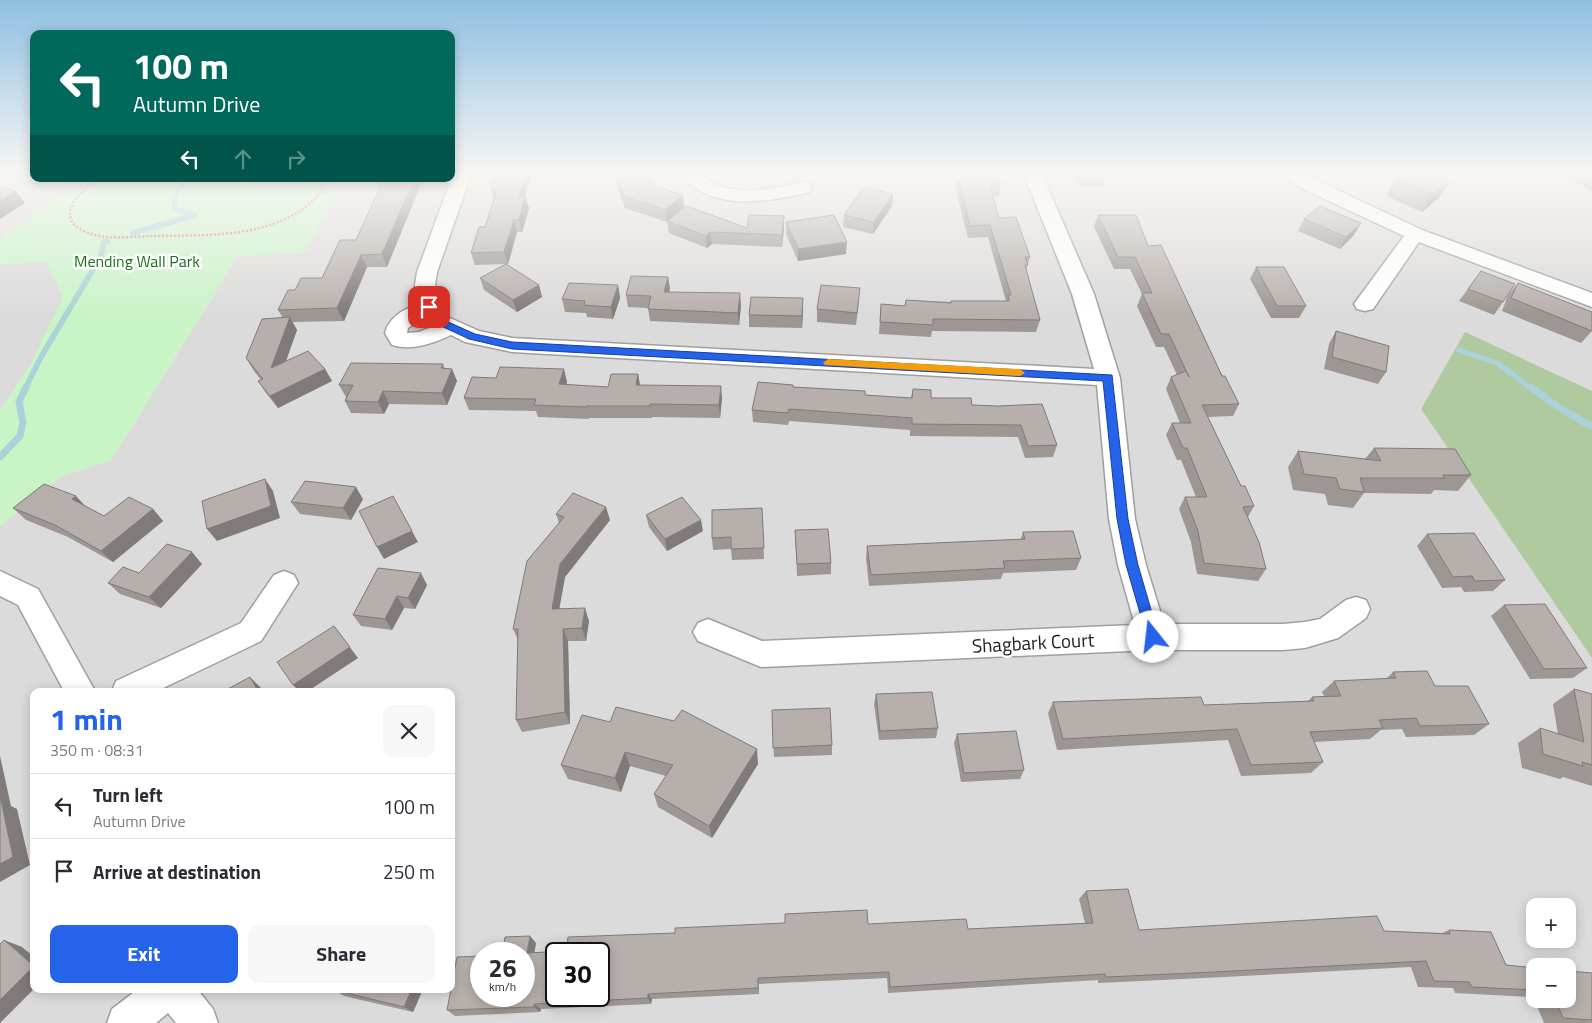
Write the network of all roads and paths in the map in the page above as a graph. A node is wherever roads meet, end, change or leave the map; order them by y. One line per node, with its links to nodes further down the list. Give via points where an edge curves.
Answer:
1 (71, 220): 2 (path, via 89,234 124,237 217,234 259,228)
2 (279, 220)
3 (446, 220): 9 (street, via 427,272 425,285)
4 (1052, 220): 11 (street, via 1083,294)
5 (1384, 220): 6 (street)
6 (1415, 234): 7 (street); 8 (street)
7 (1592, 300)
8 (1365, 304)
9 (429, 307): 10 (street, via 431,318); 10 (street, via 409,315 397,326 400,340 425,339)
10 (450, 326): 11 (street, via 486,341 512,345)
11 (1108, 378): 16 (street, via 1122,519)
12 (0, 583): 17 (street, via 28,597)
13 (284, 584): 18 (street, via 251,632)
14 (1356, 609): 16 (street, Shagbark Court, via 1328,629 1305,635)
15 (708, 632): 16 (street, Shagbark Court, via 760,654)
16 (1153, 637)
17 (78, 688)
18 (133, 688)
19 (162, 993): 21 (street)
20 (177, 993): 22 (street)
21 (126, 1023)
22 (199, 1023)

